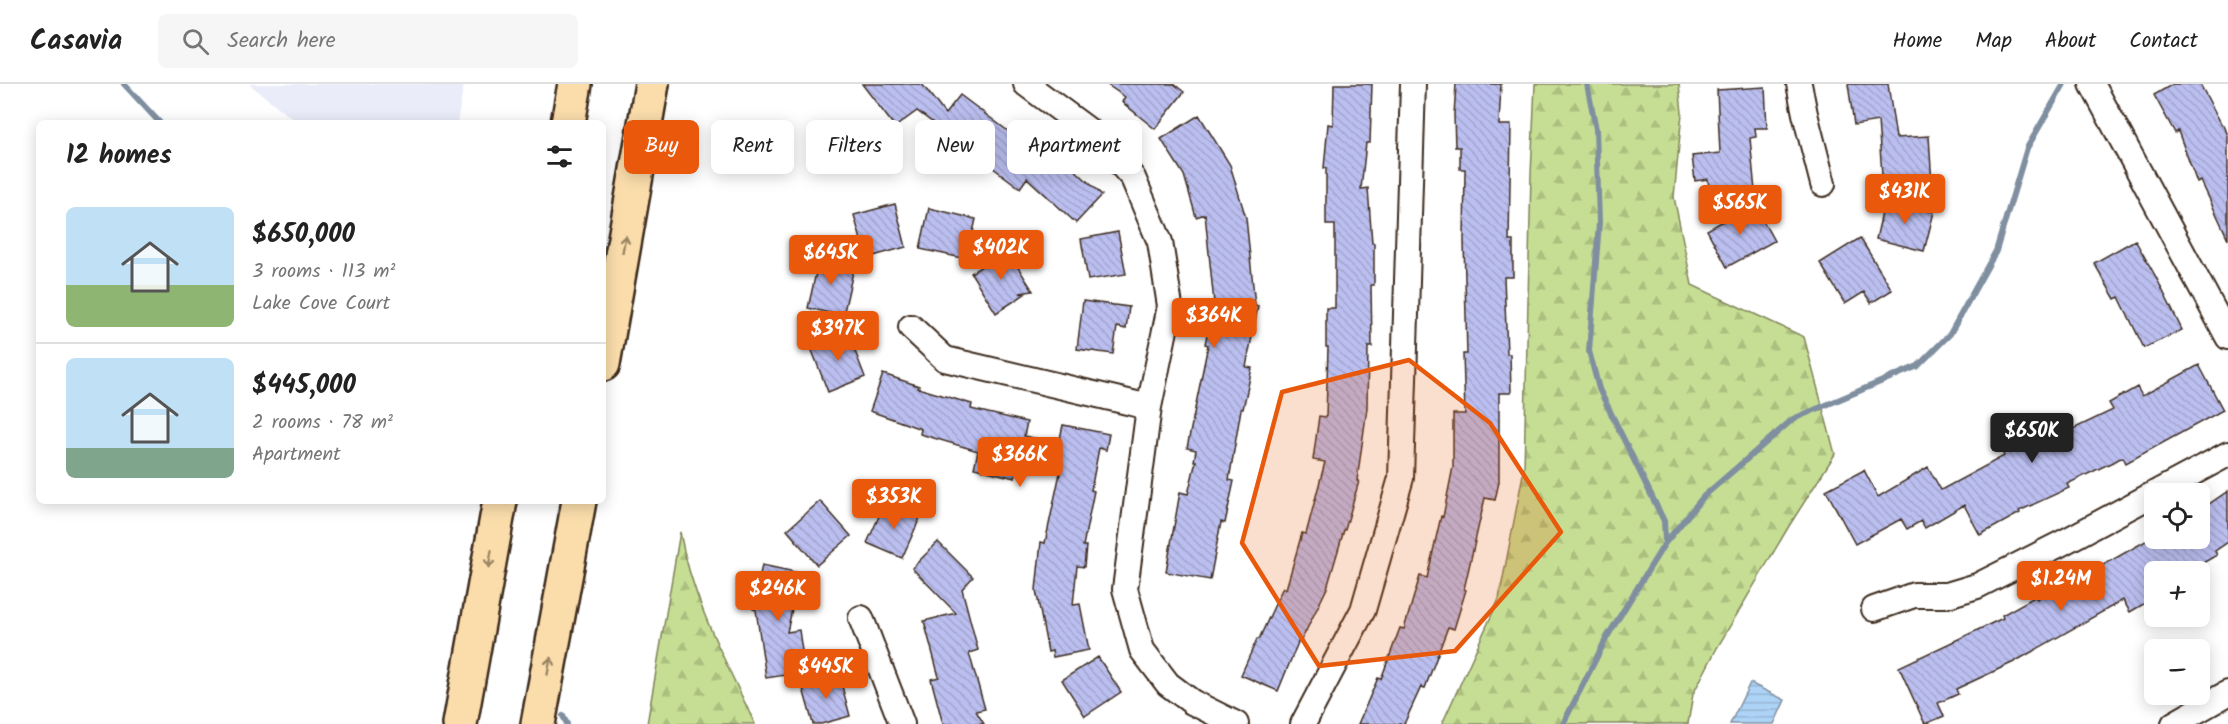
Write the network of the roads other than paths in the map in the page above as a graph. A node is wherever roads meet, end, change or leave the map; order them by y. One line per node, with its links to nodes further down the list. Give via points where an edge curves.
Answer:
1 (575, 84): 7 (highway)
2 (652, 84): 11 (highway, one-way to 2)
3 (1026, 84): 12 (street, via 1095,136 1133,178 1160,242 1170,306)
4 (1413, 84): 23 (street, via 1401,478 1363,610)
5 (1799, 84): 8 (street)
6 (2092, 84): 10 (street)
7 (569, 120)
8 (1823, 184)
9 (910, 327): 12 (street, via 945,359)
10 (2228, 337)
11 (606, 347)
12 (1149, 407): 22 (street, via 1125,589 1142,650 1168,684 1192,702)
13 (2228, 453): 16 (street, via 1977,586 1947,595 1914,595)
14 (499, 504): 19 (highway, one-way to 19)
15 (578, 504): 20 (highway, one-way to 15)
16 (1874, 609)
17 (861, 618): 21 (street)
18 (2228, 693): 24 (street)
19 (460, 724)
20 (538, 724)
21 (902, 724)
22 (1236, 724)
23 (1303, 724)
24 (2174, 724)

